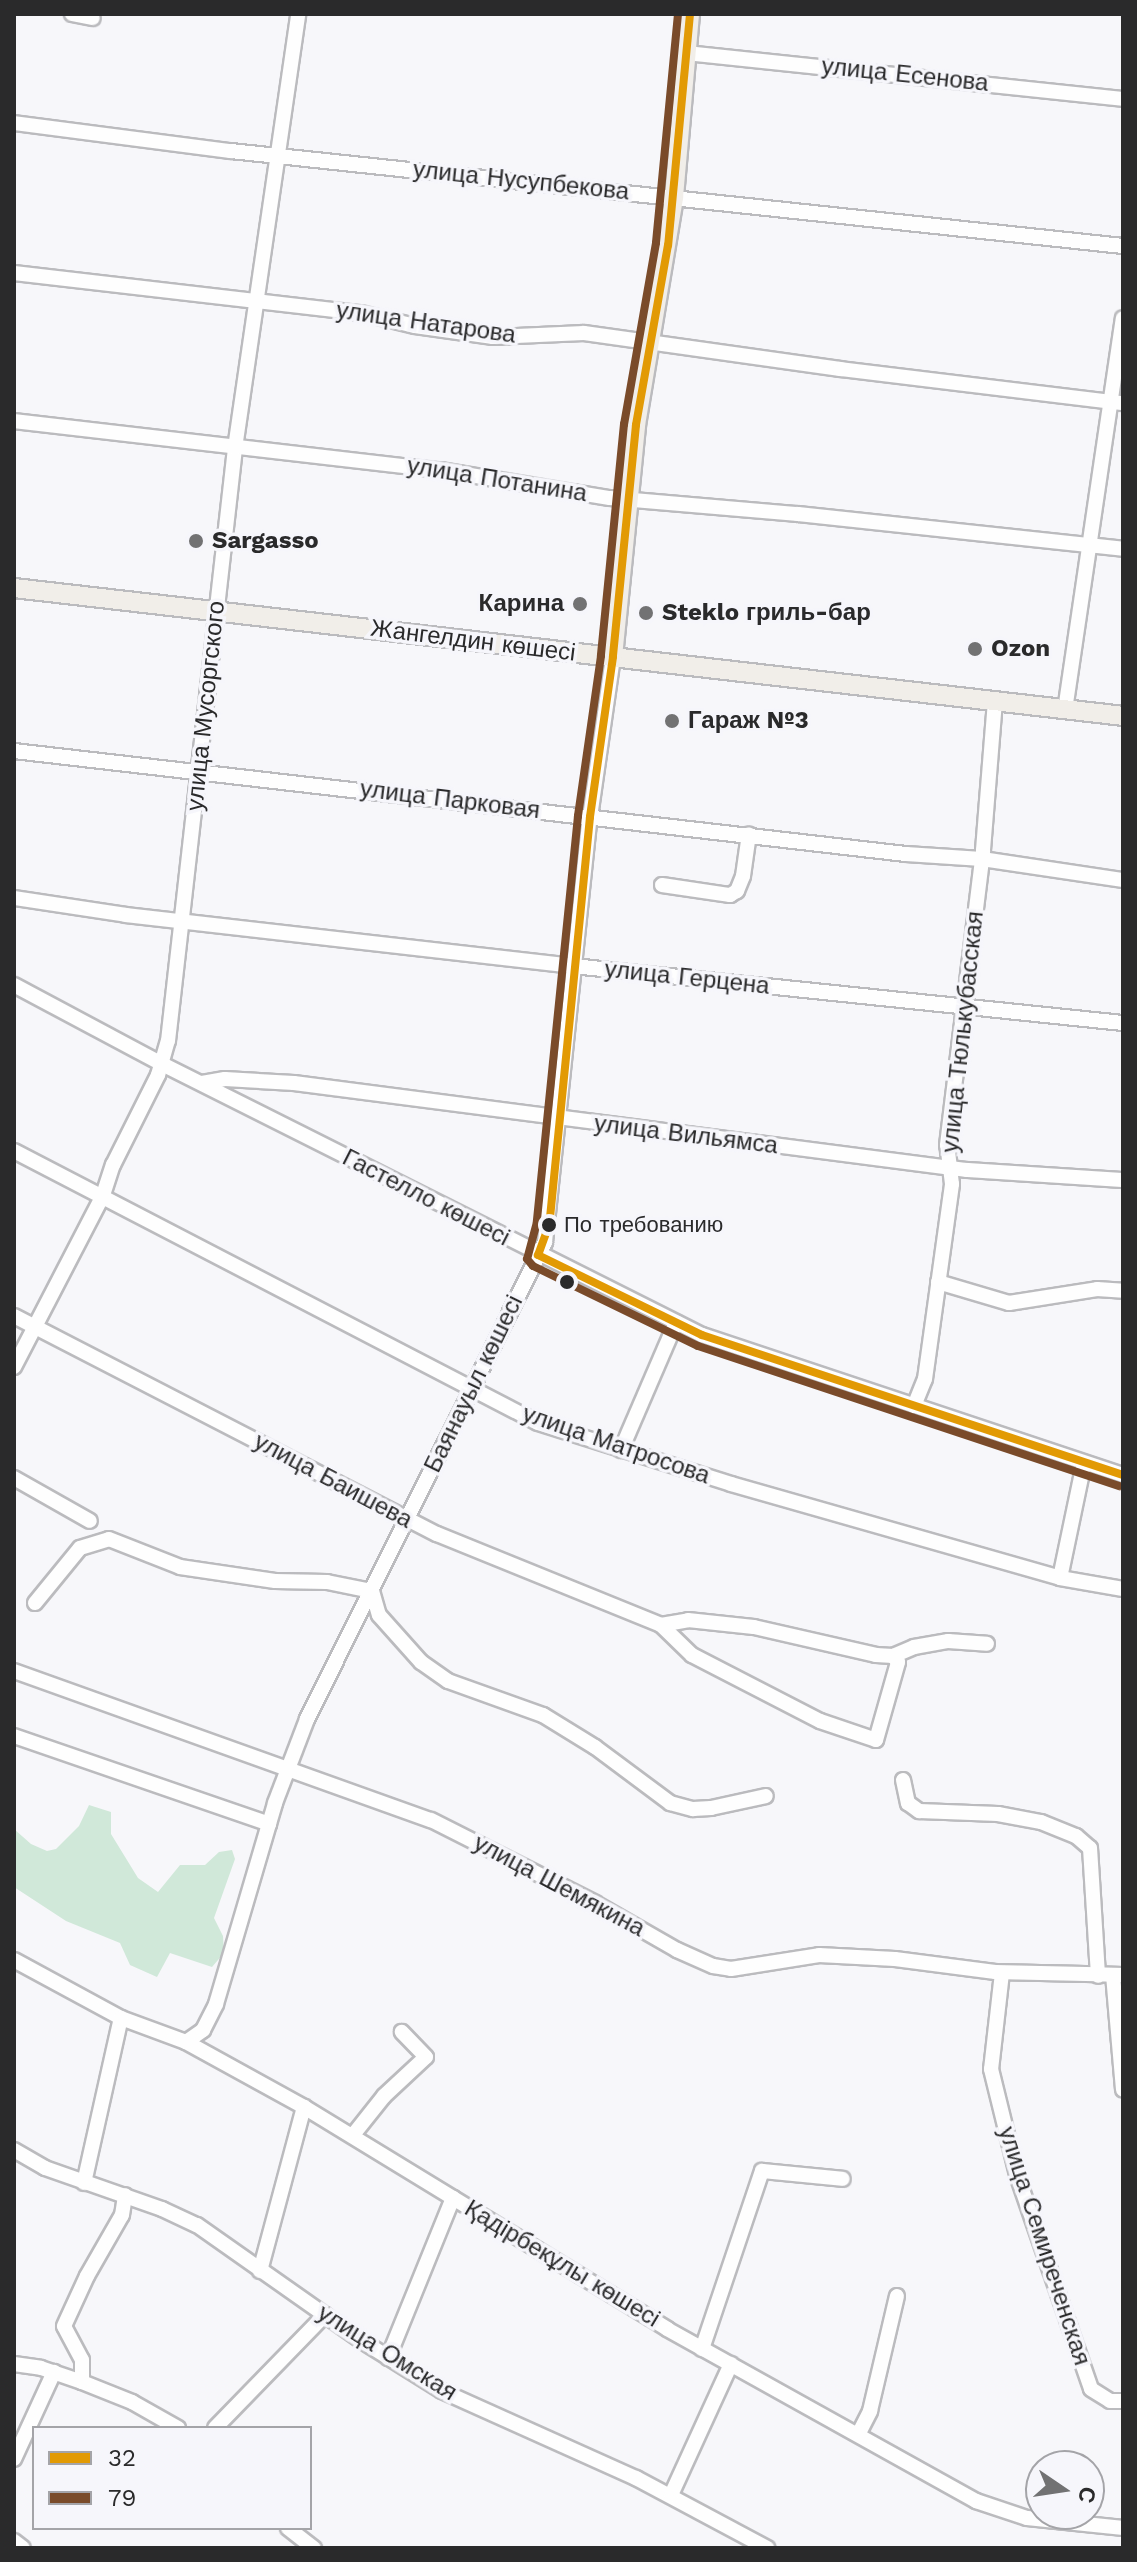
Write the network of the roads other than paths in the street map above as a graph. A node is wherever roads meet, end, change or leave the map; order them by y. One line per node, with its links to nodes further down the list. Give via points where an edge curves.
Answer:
1 (72, 14): 4 (street)
2 (298, 14): 8 (street, улица Мусоргского)
3 (690, 14): 5 (main road, Баянауыл көшесі)
4 (93, 18)
5 (686, 53): 6 (street, улица Есенова); 9 (main road, Баянауыл көшесі)
6 (1123, 99)
7 (14, 123): 8 (street, улица Нусупбекова)
8 (276, 154): 9 (street, улица Нусупбекова); 12 (street, улица Мусоргского)
9 (674, 197): 10 (street, улица Нусупбекова); 14 (main road, Баянауыл көшесі)
10 (1123, 246)
11 (14, 273): 12 (street, улица Натарова)
12 (256, 300): 14 (street, улица Натарова, via 493,337 584,333); 17 (street, улица Мусоргского)
13 (1123, 318): 15 (street)
14 (650, 344): 15 (street, улица Натарова); 18 (main road, Баянауыл көшесі)
15 (1116, 402): 19 (street)
16 (14, 421): 17 (street, улица Потанина)
17 (235, 448): 18 (street, улица Потанина); 22 (street, улица Мусоргского)
18 (629, 497): 19 (street, улица Потанина); 23 (main road, Баянауыл көшесі)
19 (1088, 545): 20 (street, улица Потанина); 25 (street)
20 (1123, 549)
21 (14, 588): 22 (main road, Жангелдин көшесі)
22 (216, 612): 23 (main road, Жангелдин көшесі); 28 (street, улица Мусоргского)
23 (613, 657): 24 (main road, Жангелдин көшесі); 29 (street, Баянауыл көшесі)
24 (995, 702): 25 (main road, Жангелдин көшесі); 31 (street, улица Тюлькубасская)
25 (1065, 710): 26 (main road, Жангелдин көшесі)
26 (1123, 716)
27 (14, 751): 28 (street, улица Парковая)
28 (198, 773): 29 (street, улица Парковая); 35 (street, улица Мусоргского)
29 (590, 817): 30 (street, улица Парковая); 36 (street, Баянауыл көшесі)
30 (749, 834): 31 (street, улица Парковая); 33 (street, via 737,891 730,895)
31 (982, 859): 32 (street, улица Парковая); 38 (street, улица Тюлькубасская)
32 (1123, 880)
33 (662, 885)
34 (14, 898): 35 (street, улица Герцена)
35 (182, 919): 36 (street, улица Герцена); 40 (street, улица Мусоргского, via 178,979)
36 (573, 966): 38 (street, улица Герцена); 42 (street, Баянауыл көшесі)
37 (14, 985): 40 (street, Гастелло көшесі)
38 (963, 1005): 39 (street, улица Герцена); 44 (street, улица Тюлькубасская, via 947,1145)
39 (1123, 1023)
40 (162, 1064): 41 (street, Гастелло көшесі); 46 (street, улица Мусоргского)
41 (202, 1083): 42 (street, улица Вильямса, via 294,1083); 47 (street, Гастелло көшесі)
42 (558, 1119): 44 (street, улица Вильямса); 47 (street, Баянауыл көшесі, via 549,1225)
43 (14, 1151): 46 (street, улица Матросова)
44 (950, 1168): 45 (street, улица Вильямса); 48 (street, улица Тюлькубасская)
45 (1123, 1180)
46 (103, 1195): 52 (street, улица Мусоргского); 54 (street, улица Матросова)
47 (538, 1255): 51 (street, Гастелло көшесі); 54 (street, Баянауыл көшесі)
48 (938, 1282): 49 (street, via 1009,1303 1097,1289); 55 (street, улица Тюлькубасская, via 925,1379)
49 (1123, 1291)
50 (14, 1316): 52 (street, улица Баишева)
51 (676, 1322): 55 (street, Гастелло көшесі); 56 (street)
52 (34, 1327): 53 (street, улица Мусоргского); 60 (street, улица Баишева)
53 (14, 1367)
54 (471, 1388): 56 (street, улица Матросова, via 538,1423); 60 (street, Баянауыл көшесі)
55 (914, 1406): 57 (street, Гастелло көшесі)
56 (621, 1450): 62 (street, улица Матросова)
57 (1084, 1463): 58 (street, Гастелло көшесі); 62 (street)
58 (1123, 1475)
59 (14, 1478): 61 (street)
60 (407, 1520): 64 (street, Баянауыл көшесі); 66 (street, улица Баишева)
61 (90, 1521)
62 (1060, 1578): 63 (street, улица Матросова)
63 (1123, 1589)
64 (372, 1591): 65 (street, via 180,1567 109,1539 80,1548); 71 (street, Баянауыл көшесі); 73 (street, via 379,1615 421,1662 448,1681 543,1715 670,1803 711,1808)
65 (35, 1603)
66 (661, 1625): 68 (street, улица Баишева, via 688,1620 754,1627); 68 (street, улица Баишева, via 679,1646 713,1666 820,1721 876,1740 898,1662)
67 (987, 1644): 68 (street, улица Баишева, via 948,1641)
68 (893, 1656)
69 (14, 1671): 71 (street, улица Шемякина)
70 (14, 1736): 74 (street)
71 (287, 1770): 74 (street, Баянауыл көшесі); 76 (street, улица Шемякина, via 460,1833 713,1966 731,1969 819,1955)
72 (903, 1780): 77 (street, via 908,1803 919,1811 998,1814 1041,1822 1076,1836 1090,1848)
73 (766, 1796)
74 (269, 1824): 80 (street, Баянауыл көшесі, via 216,2004 203,2030)
75 (14, 1960): 78 (street, Қадірбекұлы көшесі)
76 (1002, 1973): 77 (street, улица Шемякина); 98 (street, улица Семиреченская, via 991,2069 1017,2175 1091,2389 1110,2401)
77 (1112, 1975): 81 (street)
78 (121, 2018): 80 (street, Қадірбекұлы көшесі); 86 (street)
79 (402, 2032): 83 (street, via 426,2057 384,2096)
80 (186, 2042): 82 (street, Қадірбекұлы көшесі)
81 (1123, 2090)
82 (304, 2107): 83 (street, Қадірбекұлы көшесі); 89 (street)
83 (353, 2135): 88 (street, Қадірбекұлы көшесі)
84 (14, 2150): 86 (street, улица Омская)
85 (843, 2179): 92 (street, via 762,2171)
86 (84, 2183): 87 (street, улица Омская)
87 (125, 2195): 89 (street, улица Омская, via 197,2225); 97 (street, via 122,2215 64,2326 82,2360)
88 (453, 2198): 92 (street, Қадірбекұлы көшесі); 93 (street)
89 (260, 2271): 91 (street, улица Омская)
90 (897, 2296): 101 (street, via 870,2411)
91 (325, 2315): 93 (street, улица Омская); 100 (street)
92 (702, 2349): 95 (street, Қадірбекұлы көшесі)
93 (388, 2358): 103 (street, улица Омская, via 442,2391)
94 (14, 2364): 96 (street)
95 (731, 2364): 101 (street, Қадірбекұлы көшесі); 103 (street)
96 (54, 2372): 97 (street); 102 (street)
97 (82, 2382): 99 (street)
98 (1123, 2401)
99 (174, 2426)
100 (217, 2426)
101 (859, 2433): 104 (street, Қадірбекұлы көшесі, via 976,2501 1028,2519)
102 (14, 2459)
103 (671, 2495): 109 (street, улица Омская)
104 (1123, 2528)
105 (291, 2530): 108 (street)
106 (14, 2541): 107 (street)
107 (23, 2548)
108 (314, 2548)
109 (767, 2548)

